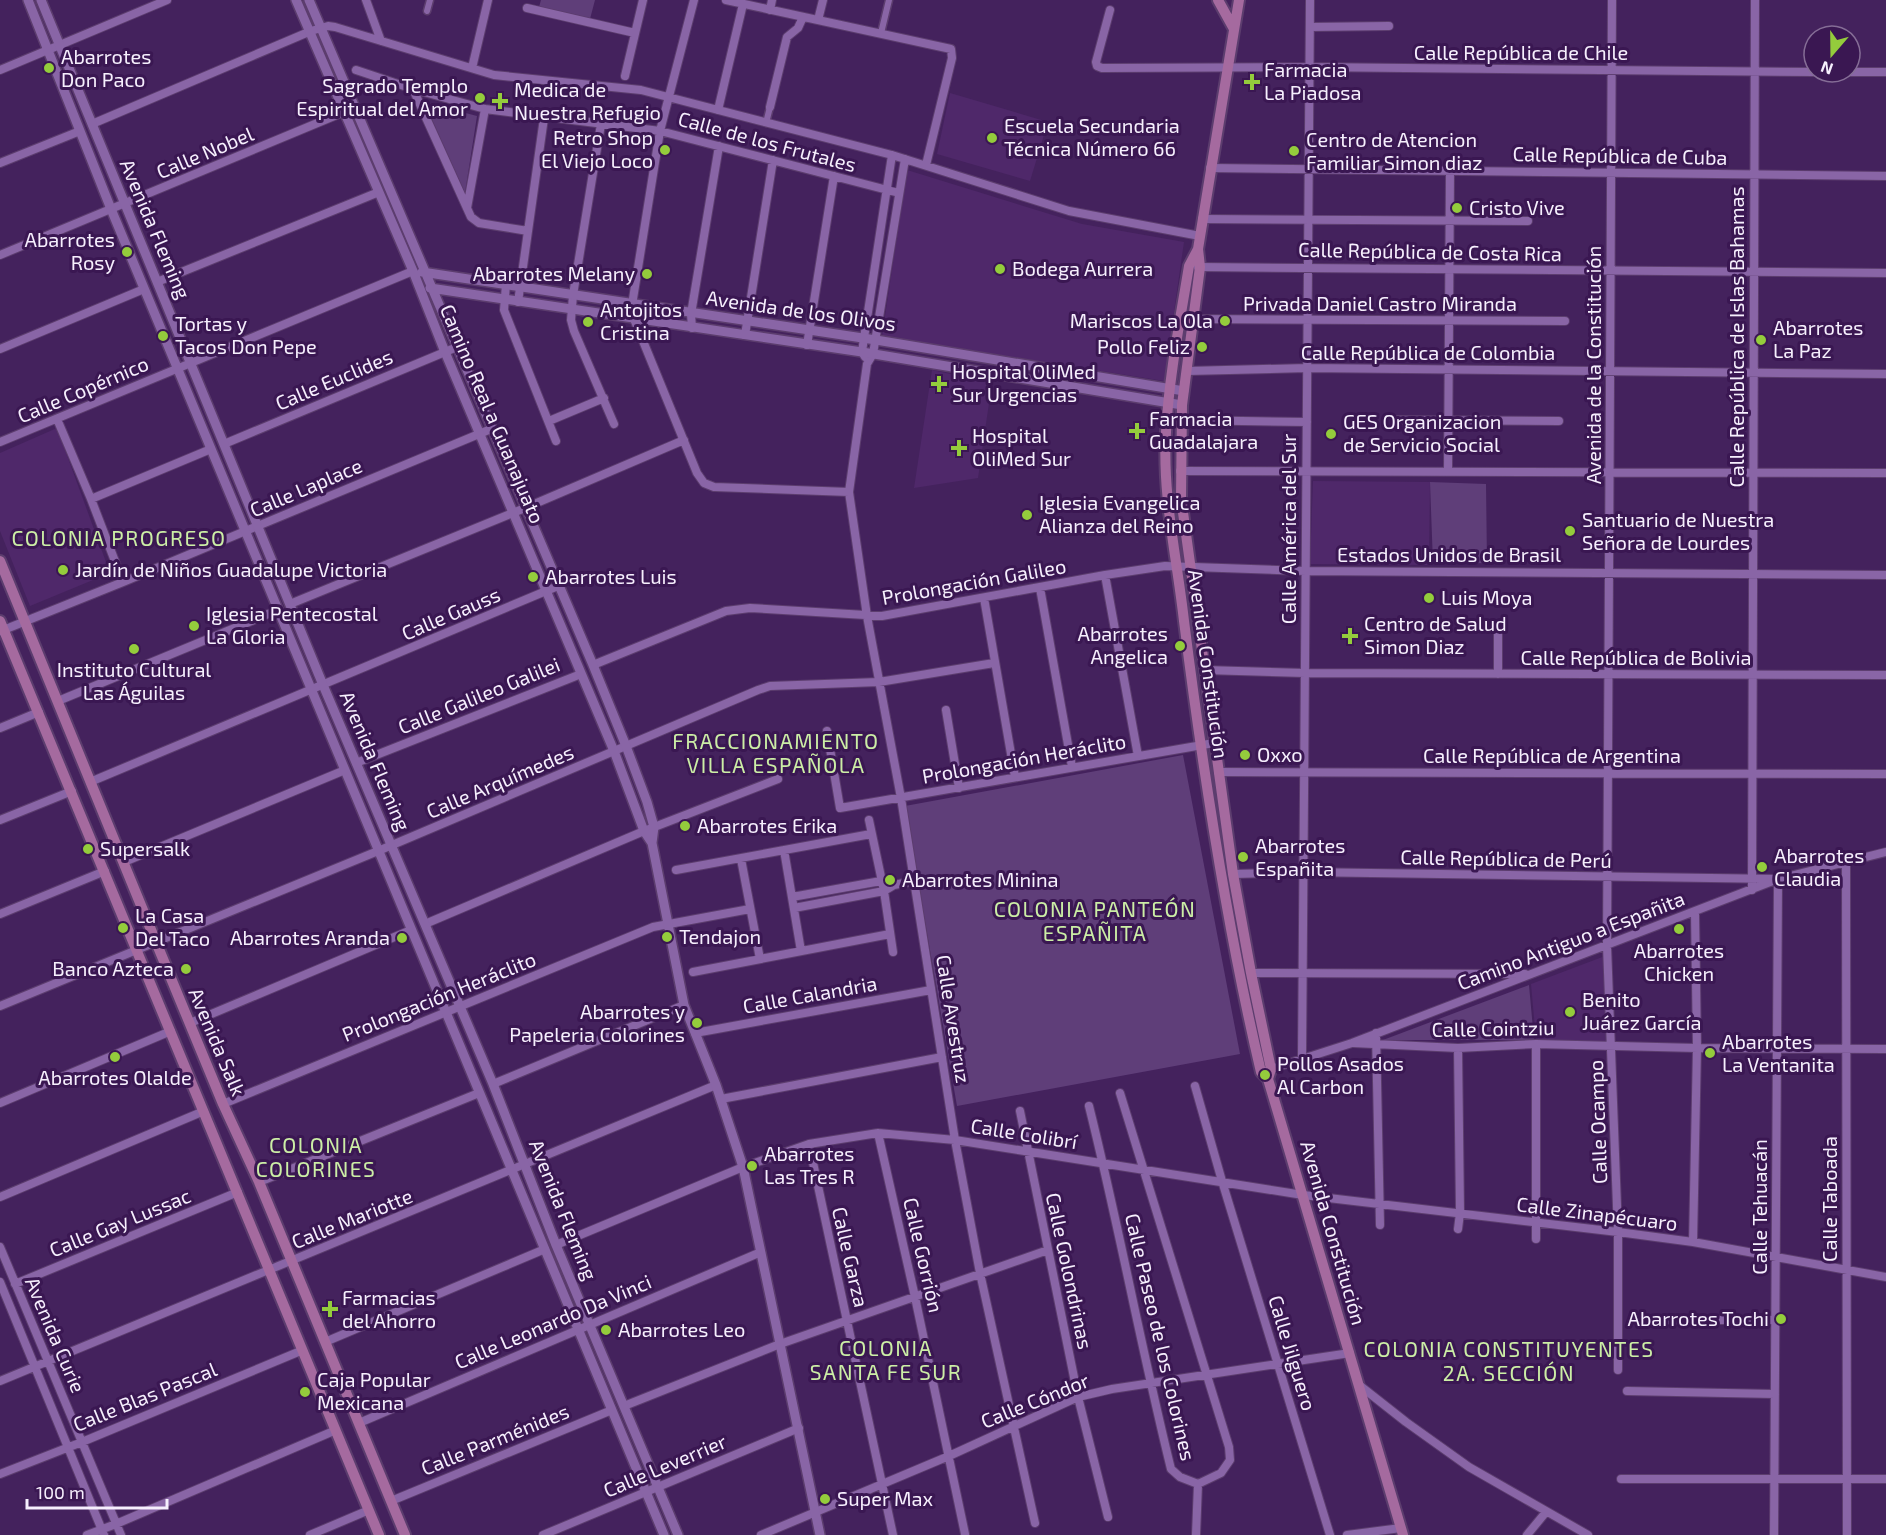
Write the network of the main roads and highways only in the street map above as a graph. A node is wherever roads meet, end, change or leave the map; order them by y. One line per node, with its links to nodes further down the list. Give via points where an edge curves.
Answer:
1 (1218, 0): 3 (main road)
2 (1239, 0): 3 (main road, Avenida Constitución)
3 (1234, 29): 4 (main road, Avenida Constitución)
4 (1195, 266): 7 (main road, Avenida Constitución, via 1194,320 1181,420 1181,498 1233,874); 7 (main road, Avenida Constitución, via 1169,403 1167,496 1199,745 1239,974)
5 (0, 561): 10 (main road, Avenida Salk)
6 (1, 627): 9 (main road, Avenida Salk)
7 (1267, 1074): 8 (main road, Avenida Constitución)
8 (1402, 1532)
9 (379, 1535)
10 (405, 1535)

